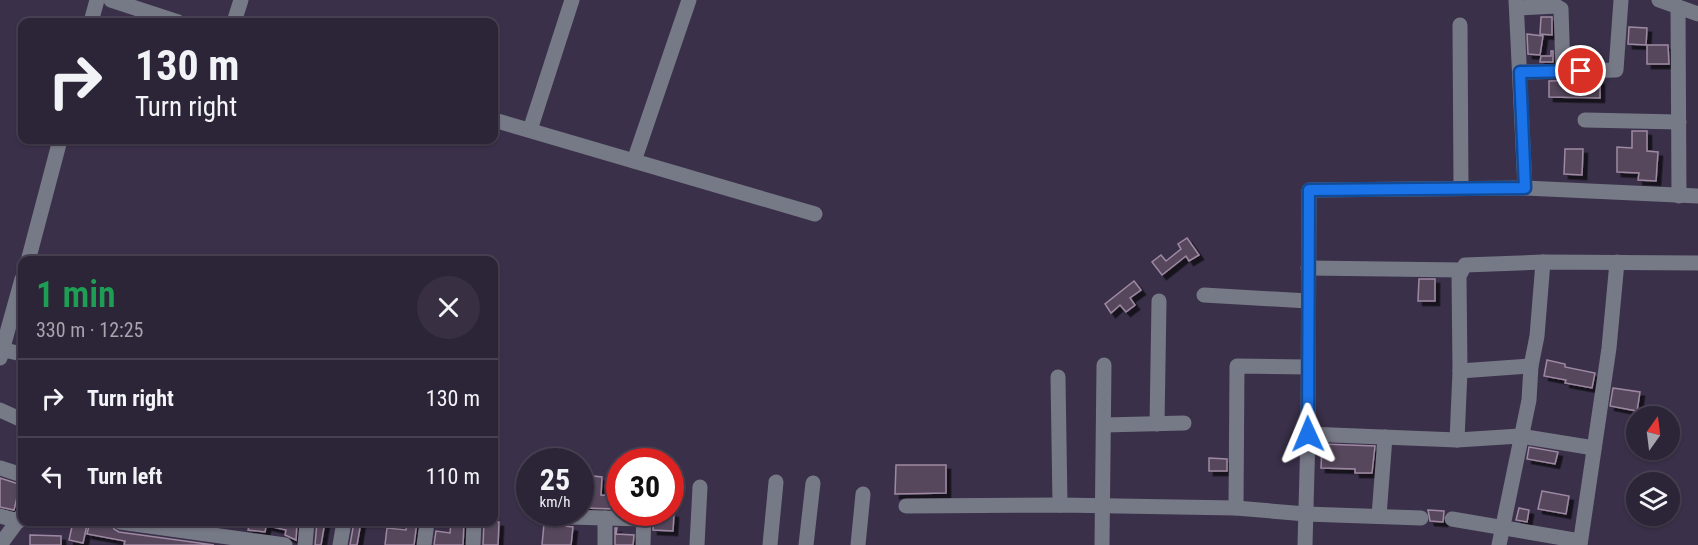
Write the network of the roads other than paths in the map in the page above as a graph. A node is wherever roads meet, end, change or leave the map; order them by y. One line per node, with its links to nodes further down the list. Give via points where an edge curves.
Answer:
1 (97, 0): 11 (street)
2 (111, 0): 12 (street)
3 (241, 0): 13 (street)
4 (572, 0): 20 (street)
5 (689, 0): 22 (street)
6 (1621, 0): 15 (street, via 1616,70)
7 (1659, 0): 9 (street)
8 (1517, 4): 15 (street, via 1562,9); 16 (street)
9 (1678, 7): 10 (street); 19 (street)
10 (1698, 14)
11 (92, 18)
12 (166, 18)
13 (235, 18)
14 (1460, 24): 23 (street)
15 (1563, 71): 16 (street)
16 (1520, 72): 24 (street)
17 (1585, 120): 19 (street)
18 (498, 121): 20 (street)
19 (1678, 122): 25 (street)
20 (530, 130): 22 (street)
21 (59, 144): 28 (street)
22 (634, 161): 27 (street)
23 (1461, 188): 24 (street); 32 (street, via 1309,190)
24 (1525, 188): 25 (street)
25 (1679, 196): 26 (street)
26 (1698, 196)
27 (815, 214)
28 (29, 256)
29 (1543, 262): 30 (street); 33 (street, via 1465,265); 42 (street)
30 (1617, 262): 31 (street); 55 (street)
31 (1698, 263)
32 (1308, 268): 33 (street); 37 (street)
33 (1462, 270): 44 (street)
34 (18, 291): 38 (street)
35 (1204, 295): 37 (street)
36 (1159, 301): 49 (street)
37 (1308, 301): 43 (street)
38 (12, 308): 39 (street)
39 (1, 352): 40 (street)
40 (18, 354)
41 (1104, 365): 50 (street)
42 (1531, 366): 44 (street); 52 (street, via 1529,400)
43 (1307, 367): 51 (street); 65 (street, via 1237,366)
44 (1460, 370): 54 (street)
45 (1058, 377): 62 (street)
46 (0, 410): 47 (street)
47 (18, 418)
48 (1184, 423): 49 (street)
49 (1157, 424): 50 (street)
50 (1104, 425): 64 (street)
51 (1308, 434): 53 (street); 66 (street)
52 (1520, 436): 54 (street); 55 (street); 82 (street)
53 (1385, 437): 54 (street); 68 (street)
54 (1457, 440)
55 (1594, 448): 85 (street)
56 (0, 468): 57 (street)
57 (18, 474)
58 (776, 482): 95 (street)
59 (813, 483): 96 (street)
60 (700, 488): 94 (street)
61 (863, 494): 97 (street)
62 (1060, 505): 63 (street); 64 (street)
63 (906, 506)
64 (1103, 506): 65 (street); 98 (street)
65 (1236, 508): 66 (street)
66 (1306, 514): 68 (street); 99 (street)
67 (0, 516): 69 (street)
68 (1379, 516): 72 (street)
69 (18, 518)
70 (594, 518): 71 (street)
71 (604, 518): 92 (street)
72 (1421, 518)
73 (1452, 519): 82 (street)
74 (18, 522): 86 (street)
75 (171, 526): 83 (street)
76 (231, 526): 84 (street)
77 (307, 526): 88 (street)
78 (343, 526): 89 (street)
79 (426, 526): 90 (street)
80 (474, 526): 91 (street)
81 (644, 526): 93 (street)
82 (1502, 527): 85 (street); 100 (street)
83 (197, 528): 84 (street)
84 (229, 538): 87 (street)
85 (1580, 543)
86 (0, 545)
87 (285, 545)
88 (305, 545)
89 (340, 545)
90 (424, 545)
91 (473, 545)
92 (604, 545)
93 (643, 545)
94 (697, 545)
95 (771, 545)
96 (806, 545)
97 (858, 545)
98 (1102, 545)
99 (1305, 545)
100 (1499, 545)

